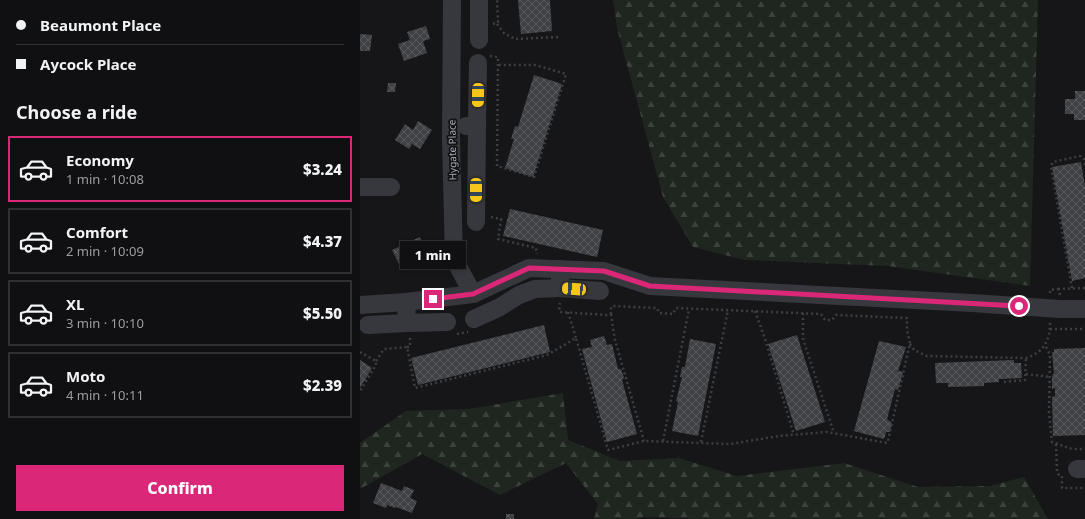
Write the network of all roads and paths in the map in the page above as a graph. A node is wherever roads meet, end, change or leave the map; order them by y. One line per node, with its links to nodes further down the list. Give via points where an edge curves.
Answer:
1 (452, 0): 8 (street, Hygate Place)
2 (479, 0): 5 (street)
3 (497, 24): 4 (path, via 504,33 515,39)
4 (559, 37)
5 (479, 40)
6 (478, 64): 9 (street)
7 (498, 65): 7 (path, via 497,166 534,177 566,74 535,65)
8 (451, 126): 9 (street); 19 (street, Hygate Place, via 454,259)
9 (477, 126): 13 (street)
10 (1085, 166): 16 (path, via 1084,159 1080,156 1054,162 1051,169 1072,288)
11 (391, 186): 12 (street)
12 (360, 187)
13 (480, 218): 14 (path, via 501,219 498,239 536,248)
14 (536, 258)
15 (560, 269): 19 (street, via 529,268); 20 (street); 24 (street, via 604,271 650,286)
16 (1085, 288)
17 (1059, 289): 24 (path, via 1050,290)
18 (600, 291): 20 (street)
19 (473, 294): 21 (street)
20 (559, 294): 27 (path, via 559,311); 32 (street, via 535,289 519,295)
21 (406, 302): 22 (street); 36 (street)
22 (360, 305)
23 (689, 309): 26 (path); 29 (path, via 676,308 673,314 659,313 657,308 613,306); 51 (path)
24 (1055, 309): 25 (street); 35 (path)
25 (1085, 309)
26 (728, 310): 28 (path); 52 (path)
27 (568, 312): 29 (path, via 607,315); 37 (path)
28 (755, 312): 30 (path); 49 (path)
29 (611, 313): 50 (path, via 615,340)
30 (803, 313): 38 (path, via 821,314 825,320 832,320 836,315 906,318); 48 (path, via 803,339)
31 (368, 325): 36 (street)
32 (473, 325): 33 (path)
33 (451, 328): 36 (street)
34 (1085, 328): 35 (path)
35 (1050, 329): 40 (path)
36 (409, 330): 39 (path, via 410,347)
37 (576, 338): 39 (path, via 547,355 415,388); 50 (path, via 608,450)
38 (910, 343): 42 (path, via 914,350 927,356); 48 (path, via 888,442)
39 (407, 347): 43 (path, via 384,349)
40 (1046, 347): 42 (path); 45 (path, via 1050,355)
41 (360, 352): 43 (path)
42 (1026, 358): 44 (path)
43 (376, 361): 47 (path)
44 (1026, 374): 45 (path); 46 (path, via 1025,380)
45 (1050, 377): 53 (path, via 1049,413 1052,442 1072,449)
46 (1004, 382)
47 (360, 392)
48 (834, 433): 49 (path)
49 (794, 435): 52 (path, via 730,444)
50 (644, 441): 51 (path)
51 (663, 441): 52 (path)
52 (701, 442)
53 (1085, 449)

